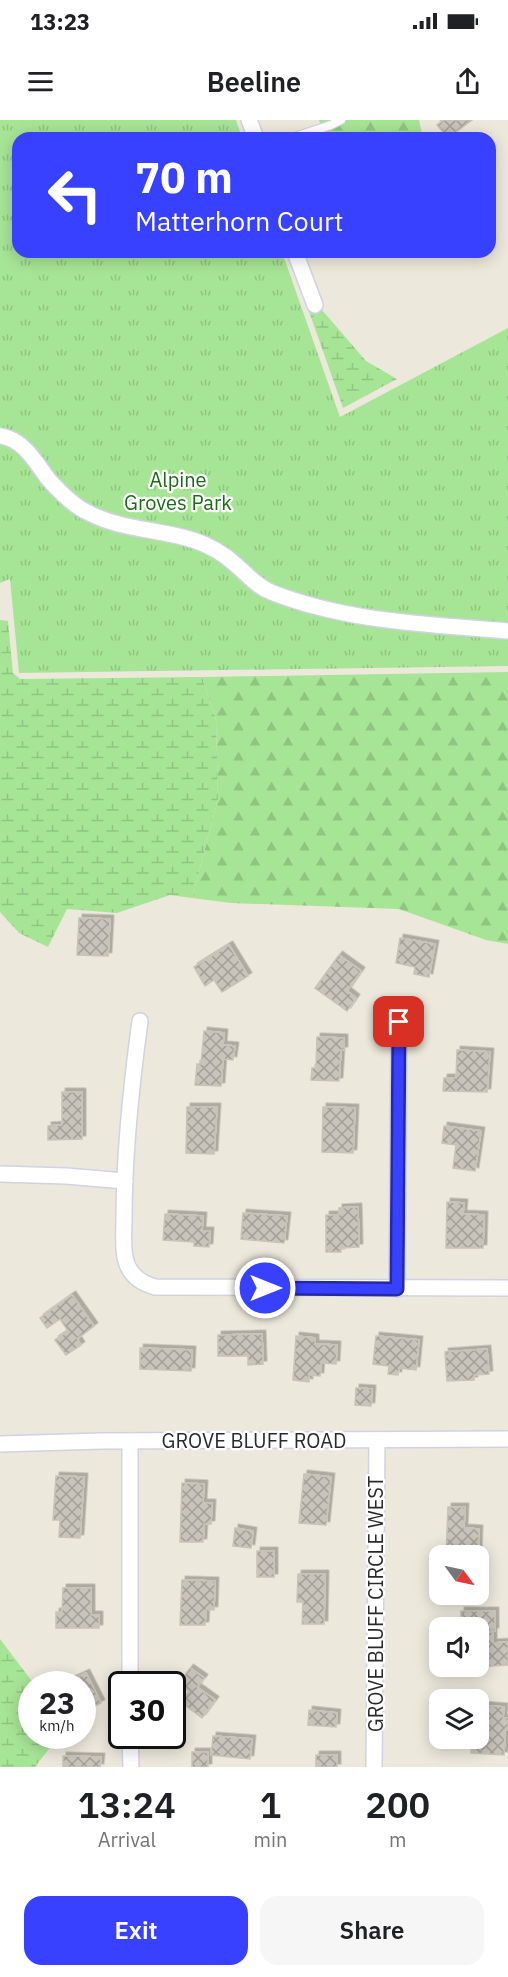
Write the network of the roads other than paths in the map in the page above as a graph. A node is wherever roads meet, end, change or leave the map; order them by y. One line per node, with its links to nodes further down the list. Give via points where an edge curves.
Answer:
1 (341, 120): 2 (lane)
2 (309, 132)
3 (297, 258): 4 (street)
4 (315, 305)
5 (0, 436): 6 (street, via 20,445 36,459 50,481 86,512 217,550 258,586 272,592 318,608 377,620)
6 (508, 631)
7 (140, 1021): 10 (street, via 130,1095)
8 (399, 1022): 12 (street)
9 (0, 1174): 10 (street)
10 (125, 1181): 12 (street, via 125,1260 145,1284)
11 (508, 1288): 12 (street)
12 (397, 1289)
13 (508, 1439): 14 (street, GROVE BLUFF ROAD)
14 (377, 1440): 15 (street, GROVE BLUFF ROAD); 20 (street, GROVE BLUFF CIRCLE WEST)
15 (130, 1442): 16 (street, GROVE BLUFF ROAD); 17 (street)
16 (0, 1444)
17 (130, 1671)
18 (130, 1749): 19 (street)
19 (131, 1767)
20 (375, 1767)

